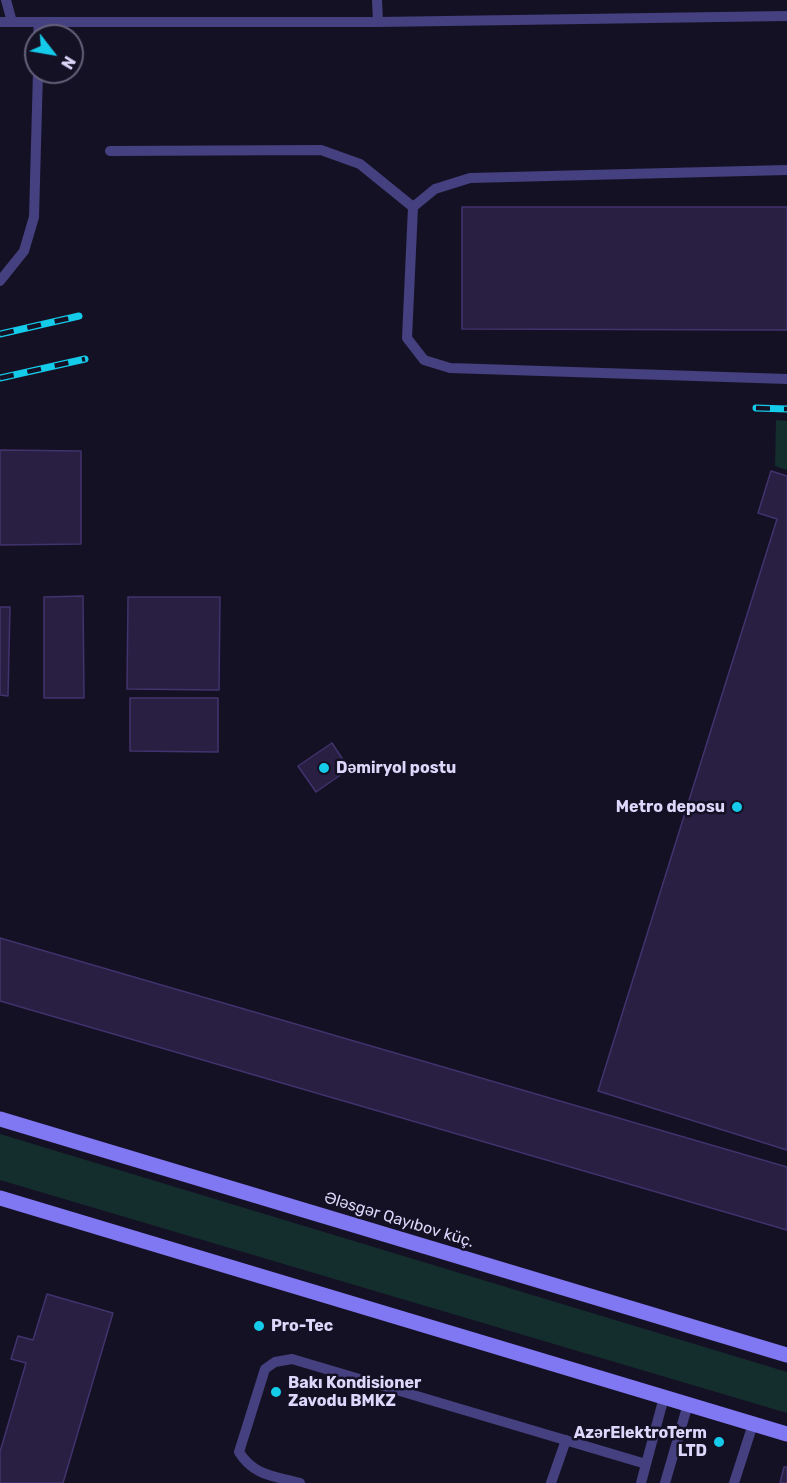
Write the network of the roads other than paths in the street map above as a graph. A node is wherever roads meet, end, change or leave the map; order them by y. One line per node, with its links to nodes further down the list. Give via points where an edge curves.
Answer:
1 (6, 0): 5 (lane)
2 (377, 0): 7 (lane)
3 (787, 16): 7 (lane)
4 (0, 22): 5 (lane)
5 (12, 22): 6 (lane)
6 (39, 22): 7 (lane)
7 (378, 22)
8 (38, 84): 12 (lane, via 34,217 24,251)
9 (110, 151): 11 (lane, via 321,150 360,164)
10 (787, 171): 11 (lane, via 470,178 435,189)
11 (412, 207): 13 (lane, via 407,338 424,360 450,368)
12 (0, 281)
13 (787, 379)
14 (0, 1119): 16 (main road, Ələsgər Qayıbov küç.)
15 (0, 1198): 17 (main road)
16 (787, 1355)
17 (664, 1397): 18 (main road); 22 (lane)
18 (688, 1404): 19 (main road); 26 (lane)
19 (753, 1424): 20 (main road); 27 (lane)
20 (787, 1434)
21 (566, 1440): 22 (lane); 23 (lane, via 292,1359 275,1362 265,1369 239,1452 259,1472); 24 (lane)
22 (646, 1464): 25 (lane)
23 (300, 1483)
24 (551, 1483)
25 (641, 1483)
26 (665, 1483)
27 (734, 1483)

